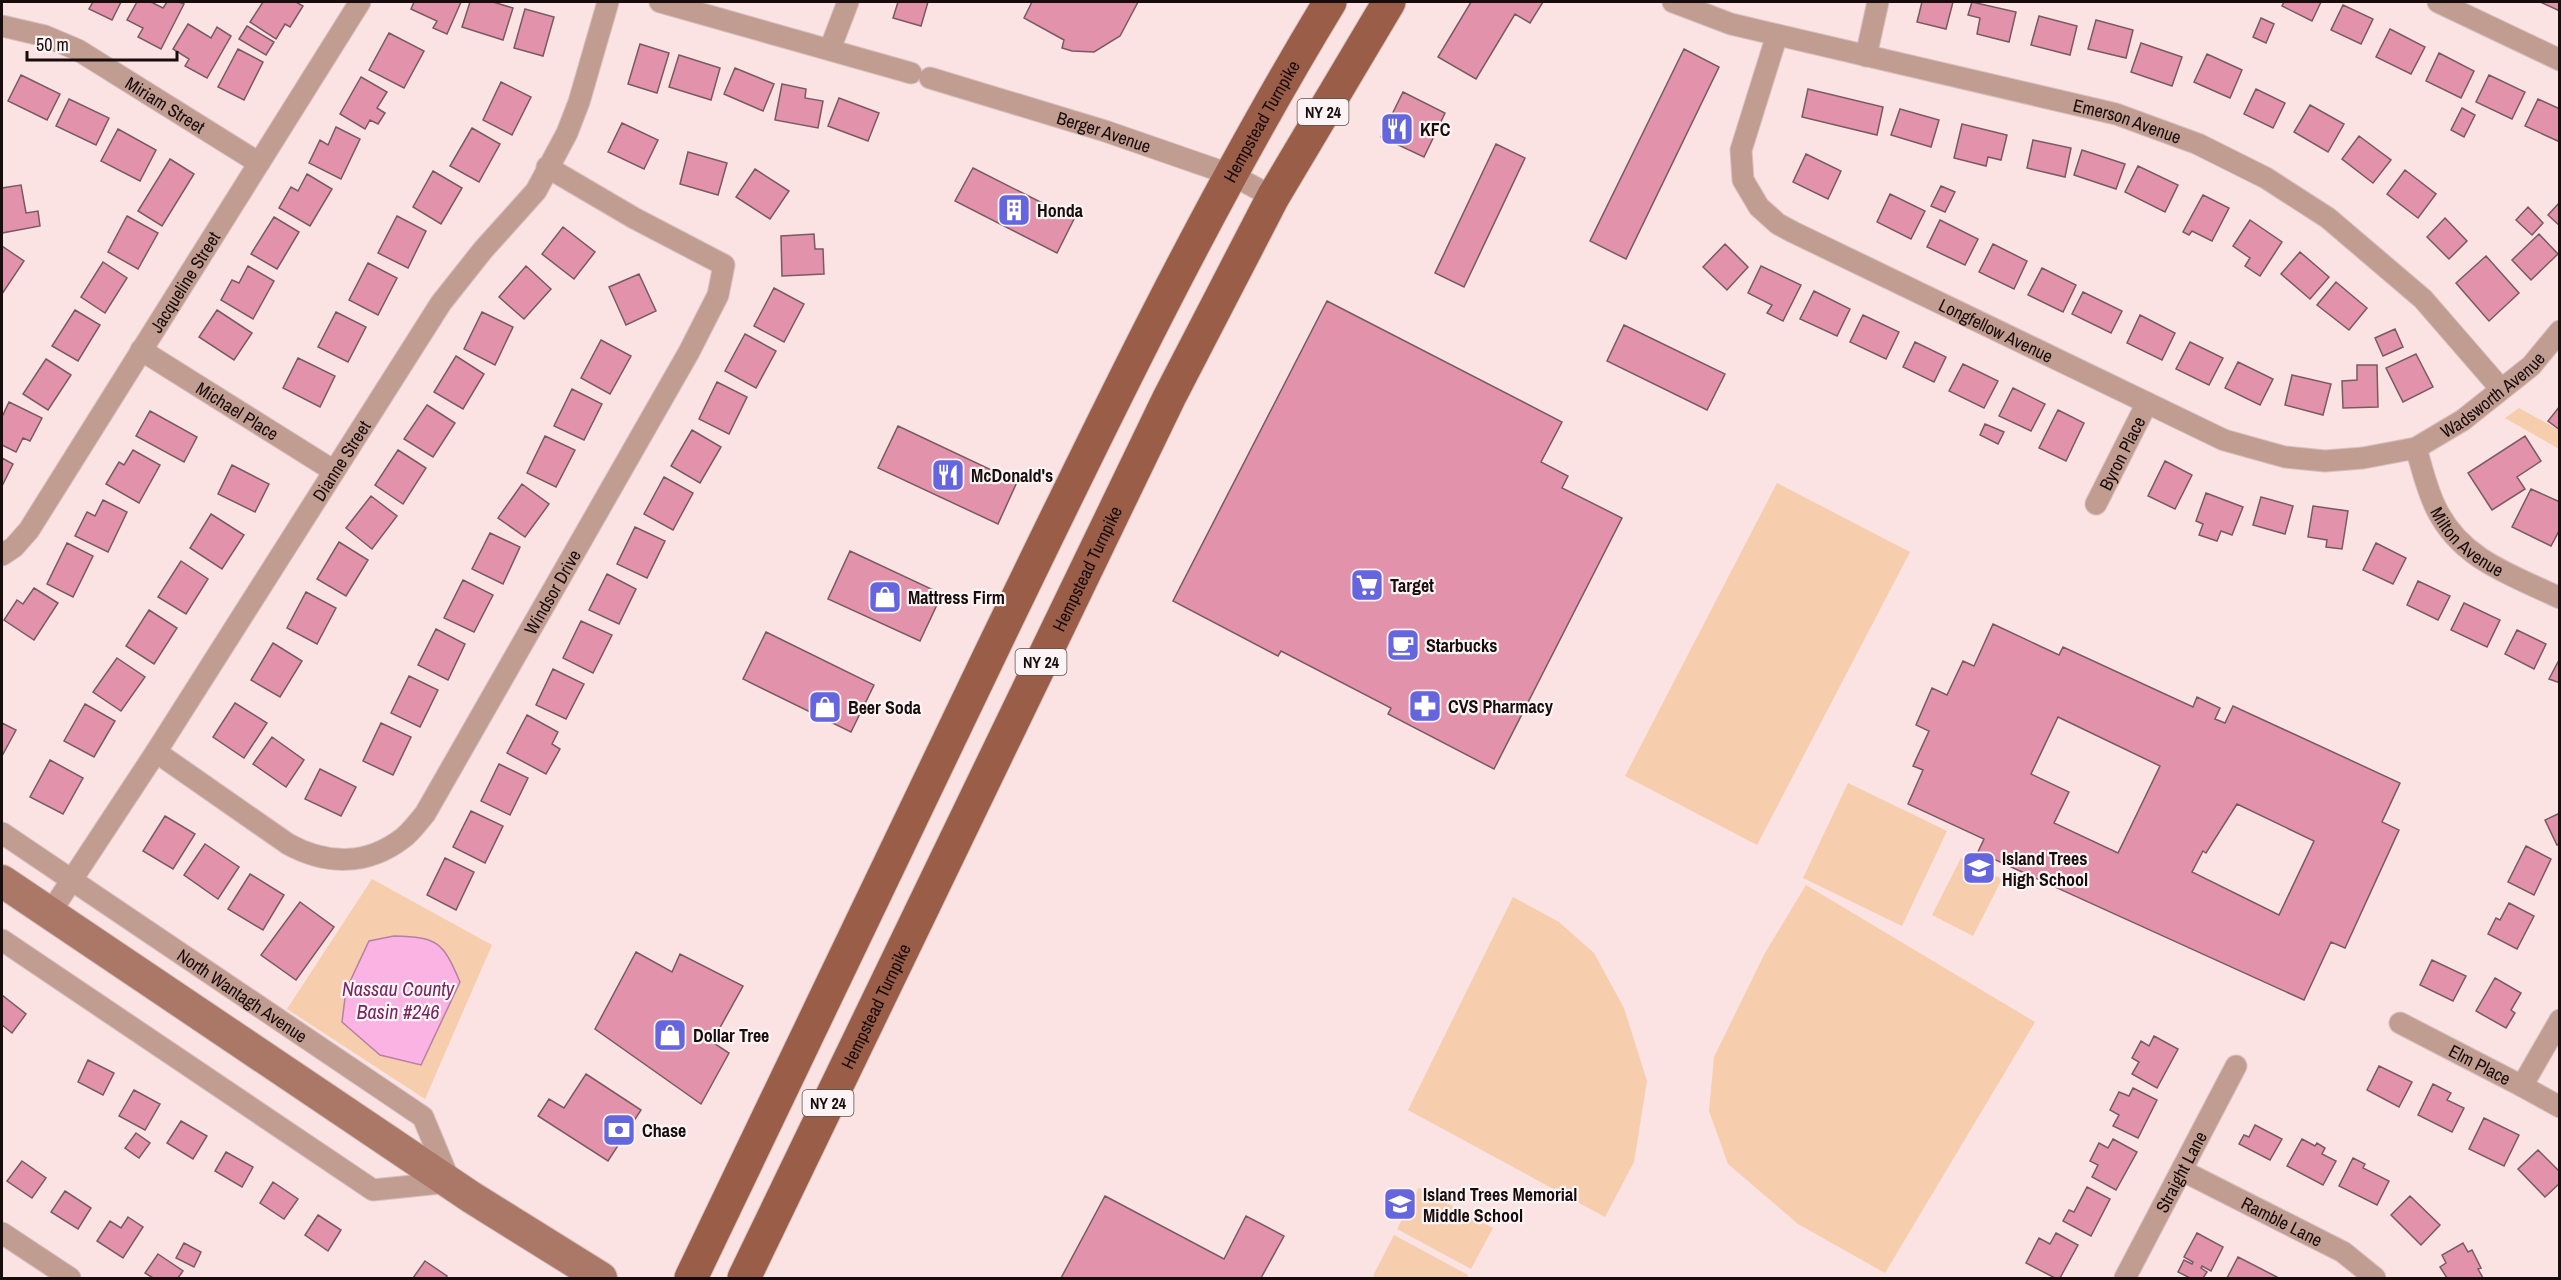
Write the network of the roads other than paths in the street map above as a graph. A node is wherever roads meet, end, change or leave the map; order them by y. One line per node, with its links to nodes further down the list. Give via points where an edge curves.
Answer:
1 (360, 2): 15 (street, Jacqueline Street)
2 (608, 2): 16 (street, Dianne Street, via 579,102)
3 (660, 2): 12 (street, Berger Avenue)
4 (848, 2): 12 (street)
5 (1330, 2): 17 (main road, Hempstead Turnpike / NY 24)
6 (1389, 2): 18 (main road, Hempstead Turnpike / NY 24)
7 (1673, 2): 11 (street, Emerson Avenue, via 1731,24)
8 (1878, 2): 13 (street)
9 (2438, 2): 14 (street)
10 (2, 26): 15 (street, Miriam Street, via 45,36 78,50)
11 (1777, 35): 13 (street, Emerson Avenue); 22 (street, Longfellow Avenue, via 1741,150 1743,180 1759,207 1792,232)
12 (830, 49): 17 (street, Berger Avenue, via 1105,130)
13 (1866, 57): 21 (street, Emerson Avenue, via 2116,114 2198,144 2266,178 2328,218 2395,273 2423,299)
14 (2559, 60)
15 (259, 163): 20 (street, Jacqueline Street)
16 (547, 167): 24 (street, Dianne Street, via 536,191 441,303); 28 (street, Windsor Drive, via 724,265 718,295 689,352 425,814 404,838 378,854 350,861 321,858 288,844)
17 (1232, 175): 18 (street, Berger Avenue); 44 (main road, Hempstead Turnpike / NY 24, via 1093,440)
18 (1273, 197): 45 (main road, Hempstead Turnpike / NY 24, via 1157,423)
19 (2559, 331): 21 (street, Wadsworth Avenue, via 2531,366)
20 (141, 350): 24 (street, Michael Place); 26 (street, Jacqueline Street, via 29,530)
21 (2501, 389): 23 (street, Wadsworth Avenue, via 2463,420)
22 (2147, 403): 23 (street, Longfellow Avenue, via 2224,440 2285,458 2344,459); 25 (street, Byron Place)
23 (2416, 448): 27 (street, Milton Avenue, via 2433,502 2460,544 2478,558)
24 (334, 471): 28 (street, Dianne Street)
25 (2096, 504)
26 (2, 555)
27 (2559, 598)
28 (156, 752): 31 (street, Dianne Street)
29 (2, 833): 31 (street, North Wantagh Avenue)
30 (2, 880): 32 (main road)
31 (71, 880): 32 (street, Dianne Street); 40 (street, North Wantagh Avenue, via 423,1117)
32 (50, 913): 40 (main road)
33 (2, 940): 40 (street, via 373,1190)
34 (2559, 1020): 37 (street)
35 (2400, 1023): 37 (street, Elm Place)
36 (2236, 1066): 39 (street, Straight Lane)
37 (2522, 1086): 38 (street, Elm Place)
38 (2559, 1107)
39 (2183, 1171): 46 (street, Straight Lane); 47 (street, Ramble Lane, via 2343,1252)
40 (450, 1182): 43 (main road)
41 (2, 1233): 42 (street)
42 (70, 1278)
43 (601, 1278)
44 (691, 1278)
45 (744, 1278)
46 (2125, 1278)
47 (2375, 1278)

